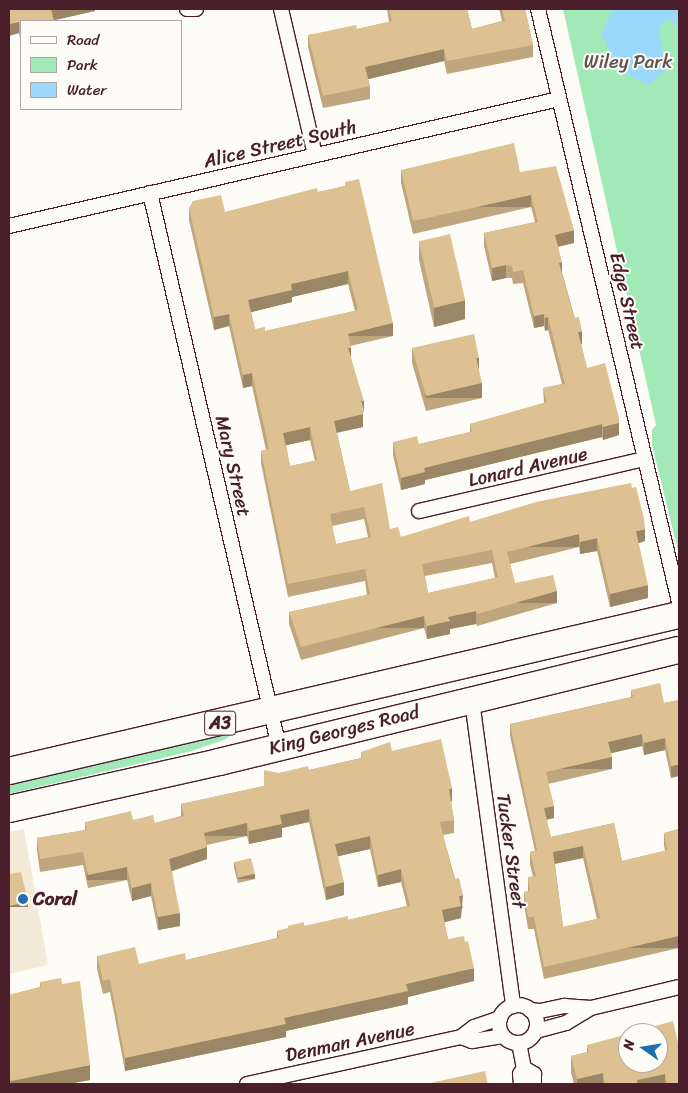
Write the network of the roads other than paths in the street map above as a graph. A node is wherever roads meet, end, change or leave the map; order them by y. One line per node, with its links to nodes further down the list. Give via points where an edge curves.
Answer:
1 (187, 9): 2 (street)
2 (196, 9)
3 (281, 9): 6 (street)
4 (538, 9): 5 (street, Edge Street)
5 (559, 99): 6 (street, Alice Street South); 9 (street, Edge Street)
6 (315, 155): 7 (street, Alice Street South)
7 (150, 193): 8 (street, Alice Street South); 15 (street, Mary Street)
8 (9, 226)
9 (645, 459): 10 (street, Lonard Avenue); 11 (street, Edge Street)
10 (419, 512)
11 (679, 602)
12 (679, 615): 15 (highway, King Georges Road / A3)
13 (679, 650): 14 (highway, King Georges Road / A3)
14 (472, 701): 16 (highway, King Georges Road / A3); 20 (street, Tucker Street)
15 (270, 712): 16 (street, Mary Street); 17 (highway, King Georges Road / A3)
16 (278, 746): 18 (highway, King Georges Road / A3)
17 (9, 771)
18 (9, 809)
19 (679, 986): 21 (street)
20 (513, 1006): 22 (street); 23 (street)
21 (590, 1008): 22 (street, via 564,1006); 24 (street, via 566,1023)
22 (530, 1010): 24 (street, via 536,1020)
23 (500, 1018): 25 (street); 26 (street, Denman Avenue, via 474,1027)
24 (536, 1031): 27 (street)
25 (503, 1036): 26 (street, Denman Avenue, via 472,1041); 27 (street)
26 (461, 1037): 29 (street, Denman Avenue)
27 (519, 1043): 28 (street)
28 (524, 1068): 30 (street, via 520,1074); 31 (street, via 534,1074)
29 (247, 1084)
30 (521, 1084)
31 (534, 1084)

